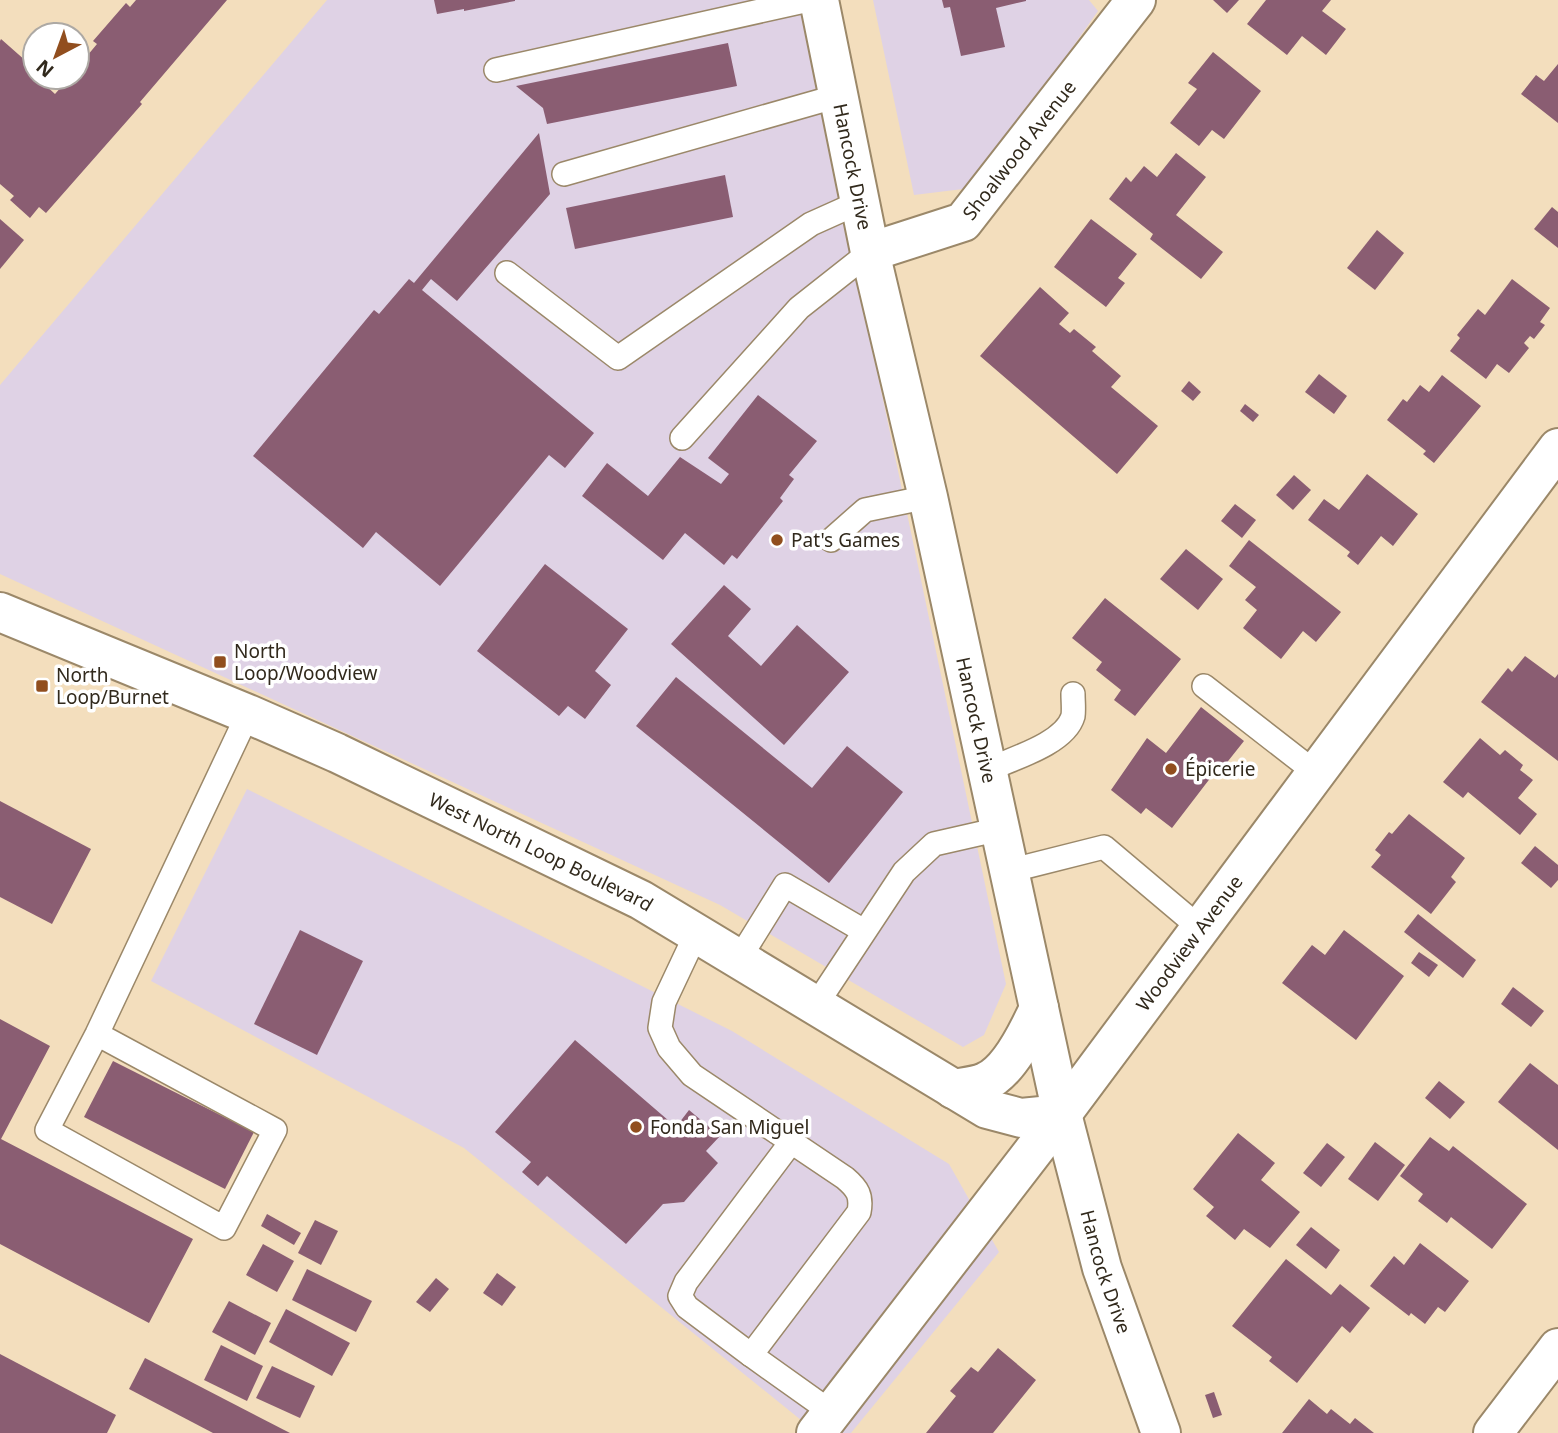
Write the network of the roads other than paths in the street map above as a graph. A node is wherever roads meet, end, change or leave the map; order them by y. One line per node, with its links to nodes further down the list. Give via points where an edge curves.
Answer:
1 (809, 0): 4 (lane)
2 (819, 0): 5 (street, Hancock Drive)
3 (1136, 0): 8 (street, Shoalwood Avenue, via 962,222)
4 (496, 70)
5 (838, 96): 6 (lane); 7 (street, Hancock Drive)
6 (564, 174)
7 (860, 202): 8 (street, Hancock Drive); 9 (lane, via 811,223 618,358)
8 (870, 252): 10 (lane, via 799,309); 12 (street, Hancock Drive)
9 (507, 273)
10 (682, 438)
11 (1558, 448): 19 (street, Woodview Avenue)
12 (928, 497): 13 (lane, via 865,510); 18 (street, Hancock Drive)
13 (831, 540)
14 (0, 612): 17 (street, West North Loop Boulevard)
15 (1203, 686): 19 (lane)
16 (1073, 694): 18 (lane, via 1073,717 1059,736)
17 (248, 714): 24 (street, West North Loop Boulevard, via 641,900); 28 (lane)
18 (987, 770): 20 (street, Hancock Drive)
19 (1316, 773): 22 (street, Woodview Avenue)
20 (1000, 829): 21 (street, Hancock Drive); 23 (lane, via 934,844 904,872)
21 (1009, 871): 22 (lane, via 1104,847); 27 (street, Hancock Drive)
22 (1200, 928): 30 (street, Woodview Avenue)
23 (864, 931): 25 (lane, via 785,885); 26 (lane)
24 (696, 932): 25 (street, West North Loop Boulevard); 31 (lane, via 664,1002 660,1028 669,1048 692,1075)
25 (739, 959): 26 (street, West North Loop Boulevard)
26 (816, 1005): 29 (street, West North Loop Boulevard)
27 (1039, 1008): 29 (street, via 1025,1038 987,1082); 30 (street, Hancock Drive)
28 (97, 1034): 28 (lane, via 275,1129 225,1228 47,1130)
29 (953, 1089): 30 (street, West North Loop Boulevard, via 987,1110 1021,1118)
30 (1062, 1114): 34 (street, Woodview Avenue); 35 (street, Hancock Drive, via 1102,1268)
31 (792, 1141): 33 (lane, via 680,1296 687,1307); 33 (lane, via 855,1186 862,1198 859,1212)
32 (1558, 1348): 36 (street)
33 (751, 1355): 34 (lane)
34 (823, 1423)
35 (1161, 1433)
36 (1493, 1433)

